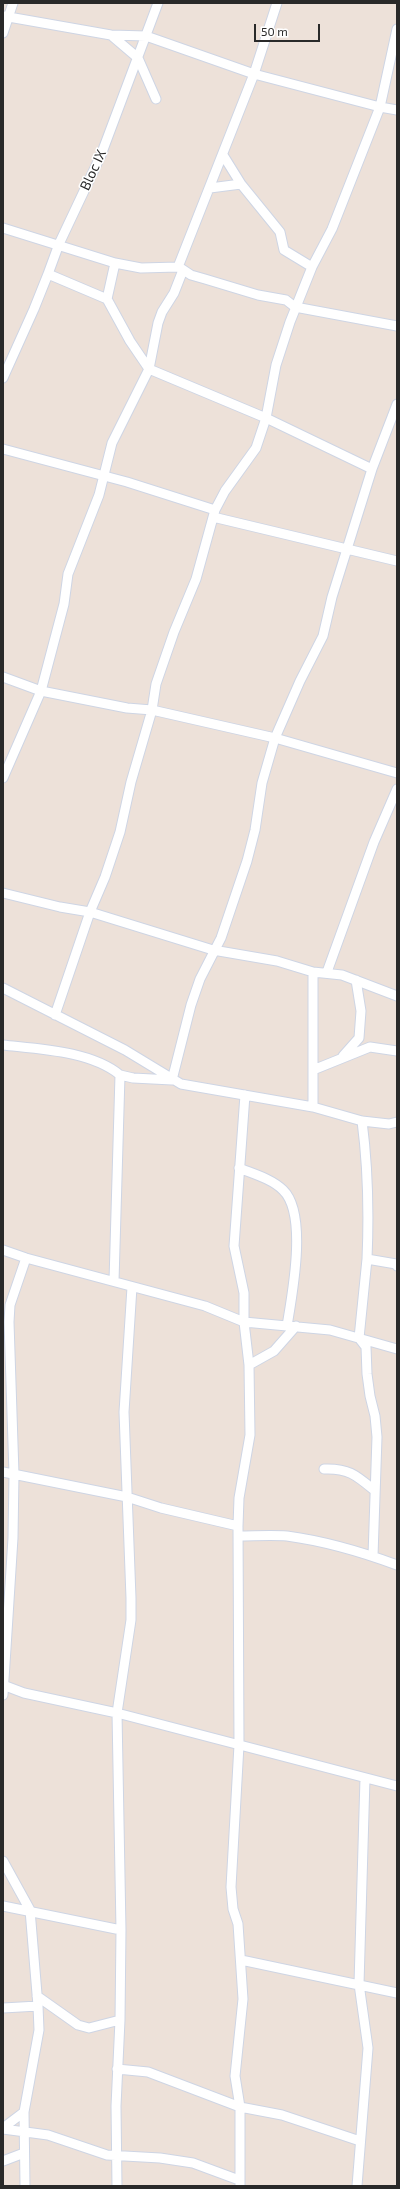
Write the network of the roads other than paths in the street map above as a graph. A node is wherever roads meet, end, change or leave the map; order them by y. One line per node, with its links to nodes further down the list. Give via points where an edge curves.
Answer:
1 (14, 3): 4 (street)
2 (158, 3): 8 (street, Bloc IX)
3 (277, 3): 10 (street)
4 (6, 17): 6 (street); 7 (street)
5 (397, 29): 12 (street)
6 (3, 33)
7 (112, 35): 8 (street); 9 (street)
8 (146, 36): 9 (street, Bloc IX); 10 (street)
9 (138, 58): 11 (street); 18 (street, Bloc IX, via 101,155)
10 (254, 74): 12 (street); 14 (street)
11 (156, 99)
12 (380, 107): 13 (street); 20 (street, via 332,229)
13 (397, 110)
14 (223, 155): 15 (street); 16 (street)
15 (241, 184): 16 (street); 20 (street, via 280,232 284,250)
16 (210, 188): 21 (street)
17 (3, 228): 18 (street)
18 (59, 244): 19 (street); 22 (street, Bloc IX)
19 (115, 263): 21 (street, via 141,268); 23 (street)
20 (312, 266): 24 (street)
21 (180, 268): 24 (street, via 205,280 286,300); 26 (street, via 174,293 160,317)
22 (48, 274): 23 (street); 27 (street, Bloc IX)
23 (107, 299): 26 (street)
24 (295, 307): 25 (street); 29 (street, via 276,365)
25 (397, 326)
26 (149, 369): 29 (street); 32 (street, via 112,442)
27 (3, 378)
28 (397, 404): 31 (street)
29 (266, 418): 31 (street); 33 (street, via 256,448 225,491)
30 (3, 449): 32 (street)
31 (372, 469): 34 (street)
32 (105, 475): 33 (street); 37 (street, via 68,574 64,604)
33 (214, 513): 34 (street); 38 (street, via 196,580 156,684)
34 (346, 549): 35 (street); 39 (street, via 323,636)
35 (397, 561)
36 (3, 677): 37 (street)
37 (41, 691): 38 (street, via 120,707); 41 (street)
38 (152, 710): 39 (street); 44 (street, via 130,782 120,832 106,878)
39 (275, 738): 40 (street); 45 (street, via 262,783 255,830 247,861 220,938)
40 (397, 773)
41 (3, 778)
42 (397, 789): 47 (street, via 374,842)
43 (3, 893): 44 (street)
44 (90, 912): 45 (street); 51 (street)
45 (213, 950): 46 (street, via 277,961); 59 (street, via 191,1005)
46 (313, 972): 47 (street); 57 (street)
47 (327, 972): 48 (street)
48 (356, 980): 50 (street); 52 (street, via 361,1011)
49 (3, 988): 51 (street)
50 (397, 996)
51 (55, 1015): 59 (street, via 125,1050)
52 (359, 1038): 54 (street); 56 (street)
53 (3, 1044): 58 (street, via 64,1052 104,1065)
54 (370, 1047): 55 (street); 56 (street)
55 (397, 1051)
56 (342, 1058): 57 (street)
57 (313, 1070): 61 (street)
58 (120, 1075): 59 (street); 69 (street)
59 (172, 1080): 60 (street, via 195,1088)
60 (245, 1095): 61 (street); 64 (street)
61 (313, 1107): 62 (street)
62 (362, 1121): 63 (street, via 389,1124); 67 (street, via 368,1176)
63 (397, 1122)
64 (240, 1168): 71 (street, via 234,1246 244,1293); 72 (street, via 274,1182 285,1191 292,1206 296,1228 296,1264)
65 (3, 1250): 66 (street)
66 (26, 1258): 69 (street); 78 (street, via 10,1305 9,1322)
67 (367, 1259): 68 (street); 73 (street)
68 (397, 1266)
69 (114, 1281): 70 (street)
70 (132, 1287): 71 (street, via 205,1306); 80 (street, via 124,1412)
71 (244, 1322): 72 (street); 75 (street)
72 (291, 1326): 73 (street, via 330,1330); 75 (street, via 274,1351)
73 (359, 1338): 74 (street); 79 (street, via 366,1347 370,1396 375,1416 377,1437)
74 (397, 1349)
75 (249, 1365): 81 (street, via 250,1436 239,1498)
76 (324, 1469): 79 (street, via 347,1470)
77 (3, 1472): 78 (street)
78 (14, 1474): 80 (street); 85 (street, via 13,1538)
79 (374, 1490): 83 (street)
80 (127, 1497): 81 (street, via 161,1508); 87 (street, via 131,1572 130,1620)
81 (238, 1526): 82 (street)
82 (238, 1536): 83 (street, via 303,1538); 88 (street)
83 (373, 1556): 84 (street)
84 (397, 1565)
85 (4, 1685): 86 (street); 87 (street, via 24,1693)
86 (3, 1695)
87 (118, 1713): 88 (street); 94 (street)
88 (239, 1744): 89 (street); 95 (street, via 231,1887)
89 (364, 1778): 90 (street); 96 (street)
90 (397, 1786)
91 (3, 1860): 93 (street)
92 (3, 1906): 93 (street)
93 (30, 1910): 94 (street); 98 (street)
94 (121, 1930): 101 (street)
95 (241, 1960): 96 (street); 103 (street, via 243,1999 235,2076)
96 (359, 1984): 97 (street); 107 (street, via 368,2048)
97 (397, 1993)
98 (37, 1996): 99 (street); 101 (street, via 78,2025 89,2028)
99 (38, 2006): 100 (street); 104 (street, via 39,2030)
100 (3, 2008)
101 (120, 2020): 102 (street)
102 (117, 2069): 103 (street, via 148,2072); 109 (street)
103 (240, 2106): 107 (street, via 282,2115); 111 (street)
104 (24, 2112): 105 (street); 106 (street)
105 (3, 2128): 106 (street)
106 (25, 2132): 108 (street); 109 (street, via 48,2135 93,2151)
107 (360, 2141): 114 (street)
108 (24, 2153): 110 (street); 112 (street)
109 (117, 2155): 111 (street, via 193,2163); 113 (street)
110 (3, 2160)
111 (240, 2183)
112 (25, 2186)
113 (117, 2186)
114 (358, 2186)

